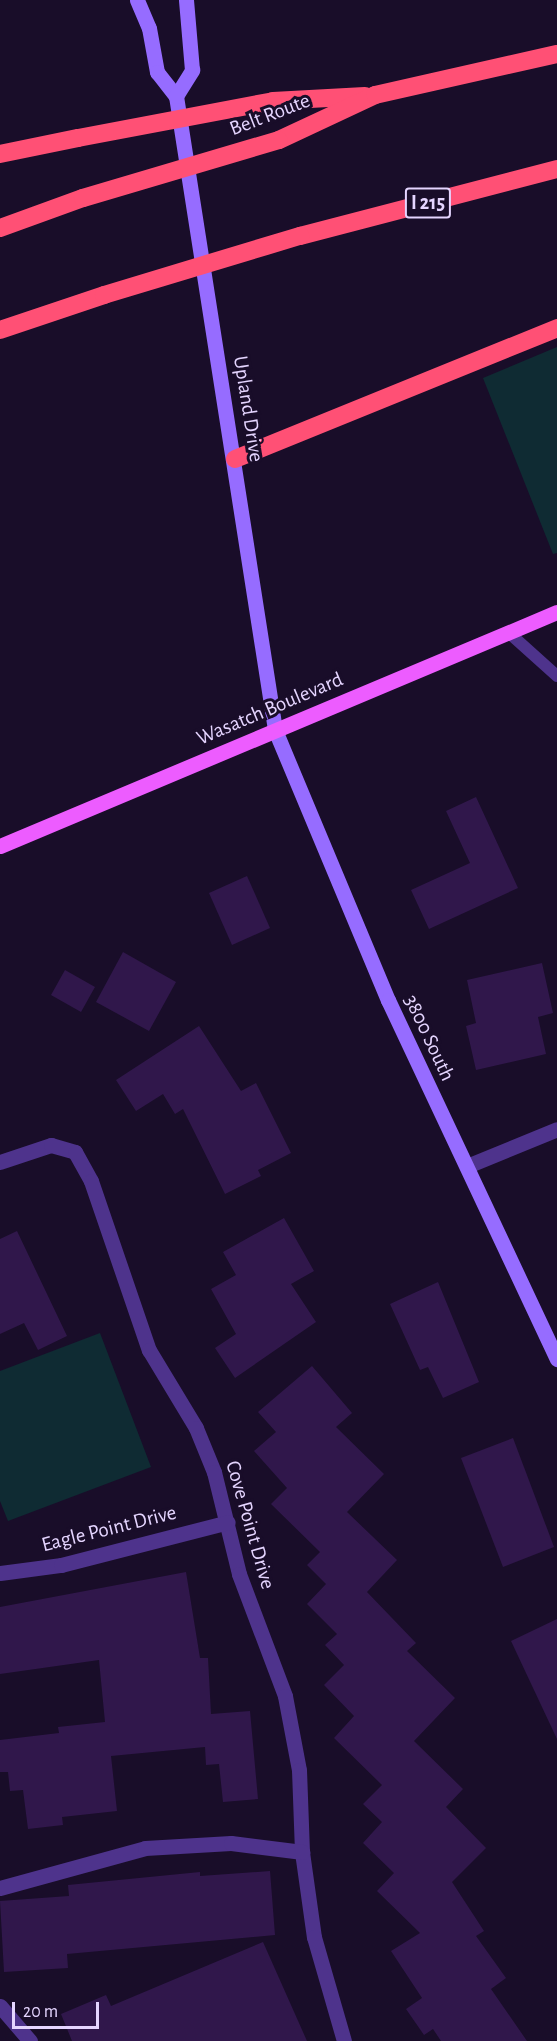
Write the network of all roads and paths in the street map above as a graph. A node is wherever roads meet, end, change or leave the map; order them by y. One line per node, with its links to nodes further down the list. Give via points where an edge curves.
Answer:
1 (137, 0): 5 (street, Upland Drive, via 149,28 157,72)
2 (186, 0): 5 (street, via 192,70)
3 (557, 54): 4 (highway, Belt Route)
4 (375, 95): 6 (highway, bridge, via 273,101); 8 (highway, Belt Route, bridge, via 279,140 83,198)
5 (176, 96): 11 (street, Upland Drive)
6 (0, 154)
7 (557, 169): 10 (highway, I 215, bridge, via 300,236)
8 (0, 228)
9 (557, 328): 11 (highway)
10 (0, 330)
11 (235, 459): 15 (street, Upland Drive)
12 (557, 612): 13 (main road, Wasatch Boulevard)
13 (508, 632): 14 (lane); 15 (main road, Wasatch Boulevard)
14 (557, 676)
15 (275, 730): 16 (main road, Wasatch Boulevard); 19 (street, 3800 South, via 388,1000)
16 (0, 846)
17 (557, 1129): 19 (street)
18 (0, 1162): 21 (street, Cove Point Drive, via 60,1145 75,1152 81,1160 135,1316 149,1350 200,1438)
19 (467, 1166): 20 (street, 3800 South)
20 (557, 1359)
21 (228, 1522): 22 (street, Eagle Point Drive, via 61,1565); 23 (street, Cove Point Drive, via 239,1574 285,1696 299,1770)
22 (0, 1573)
23 (302, 1852): 24 (street, via 231,1844 145,1848); 27 (street, Cove Point Drive, via 314,1937)
24 (0, 1888)
25 (0, 2006): 26 (street)
26 (30, 2041)
27 (344, 2041)

